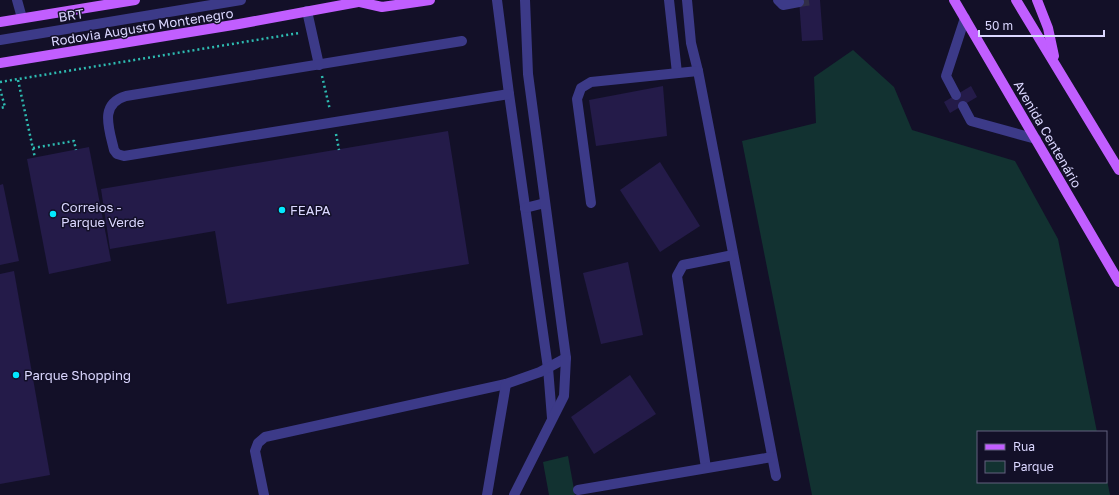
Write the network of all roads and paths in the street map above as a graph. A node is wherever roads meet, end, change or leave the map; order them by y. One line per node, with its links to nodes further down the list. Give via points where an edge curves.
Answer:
1 (17, 0): 17 (street)
2 (135, 0): 17 (main road)
3 (241, 0): 21 (street, BRT)
4 (369, 0): 14 (main road)
5 (430, 0): 14 (main road, Rodovia Augusto Montenegro, via 382,8)
6 (497, 0): 31 (street)
7 (525, 0): 42 (street, via 528,74)
8 (669, 0): 27 (street)
9 (687, 0): 26 (street, via 691,43)
10 (778, 0): 15 (street, via 783,5)
11 (954, 0): 18 (main road, Avenida Centenário)
12 (1016, 0): 24 (main road)
13 (1037, 0): 24 (main road, via 1048,28)
14 (358, 2): 16 (main road, Rodovia Augusto Montenegro)
15 (799, 2)
16 (307, 11): 20 (street); 23 (main road, Rodovia Augusto Montenegro)
17 (22, 18): 19 (main road)
18 (965, 18): 32 (street, via 946,76); 36 (main road, Avenida Centenário)
19 (0, 22)
20 (311, 31): 25 (street); 28 (path)
21 (0, 40)
22 (462, 41): 25 (street)
23 (0, 63)
24 (1056, 64): 41 (main road)
25 (319, 65): 35 (path); 35 (street, via 116,99 109,106 108,113 114,150 124,156)
26 (698, 71): 27 (street); 45 (street)
27 (677, 73): 43 (street, via 591,82 581,88 577,99)
28 (18, 80): 29 (path); 37 (path)
29 (0, 82)
30 (0, 89): 34 (path, via 5,108)
31 (509, 94): 35 (street); 44 (street)
32 (956, 95)
33 (962, 106): 36 (street, via 971,121)
34 (0, 108)
35 (333, 123): 39 (path)
36 (1036, 139): 46 (main road, Avenida Centenário)
37 (33, 148): 38 (path, via 74,141); 40 (path)
38 (76, 150)
39 (339, 150)
40 (35, 158)
41 (1119, 170)
42 (545, 203): 44 (street); 47 (street)
43 (592, 203)
44 (525, 208): 48 (street)
45 (733, 255): 51 (street); 52 (street, via 683,265 677,276)
46 (1119, 282)
47 (566, 358): 48 (street); 50 (street, via 564,396)
48 (548, 368): 49 (street); 50 (street)
49 (506, 384): 55 (street, via 265,437 258,443 256,451); 56 (street)
50 (552, 418): 57 (street)
51 (772, 457): 52 (street); 53 (street)
52 (706, 468): 54 (street)
53 (776, 476)
54 (578, 490)
55 (264, 495)
56 (487, 495)
57 (514, 495)

